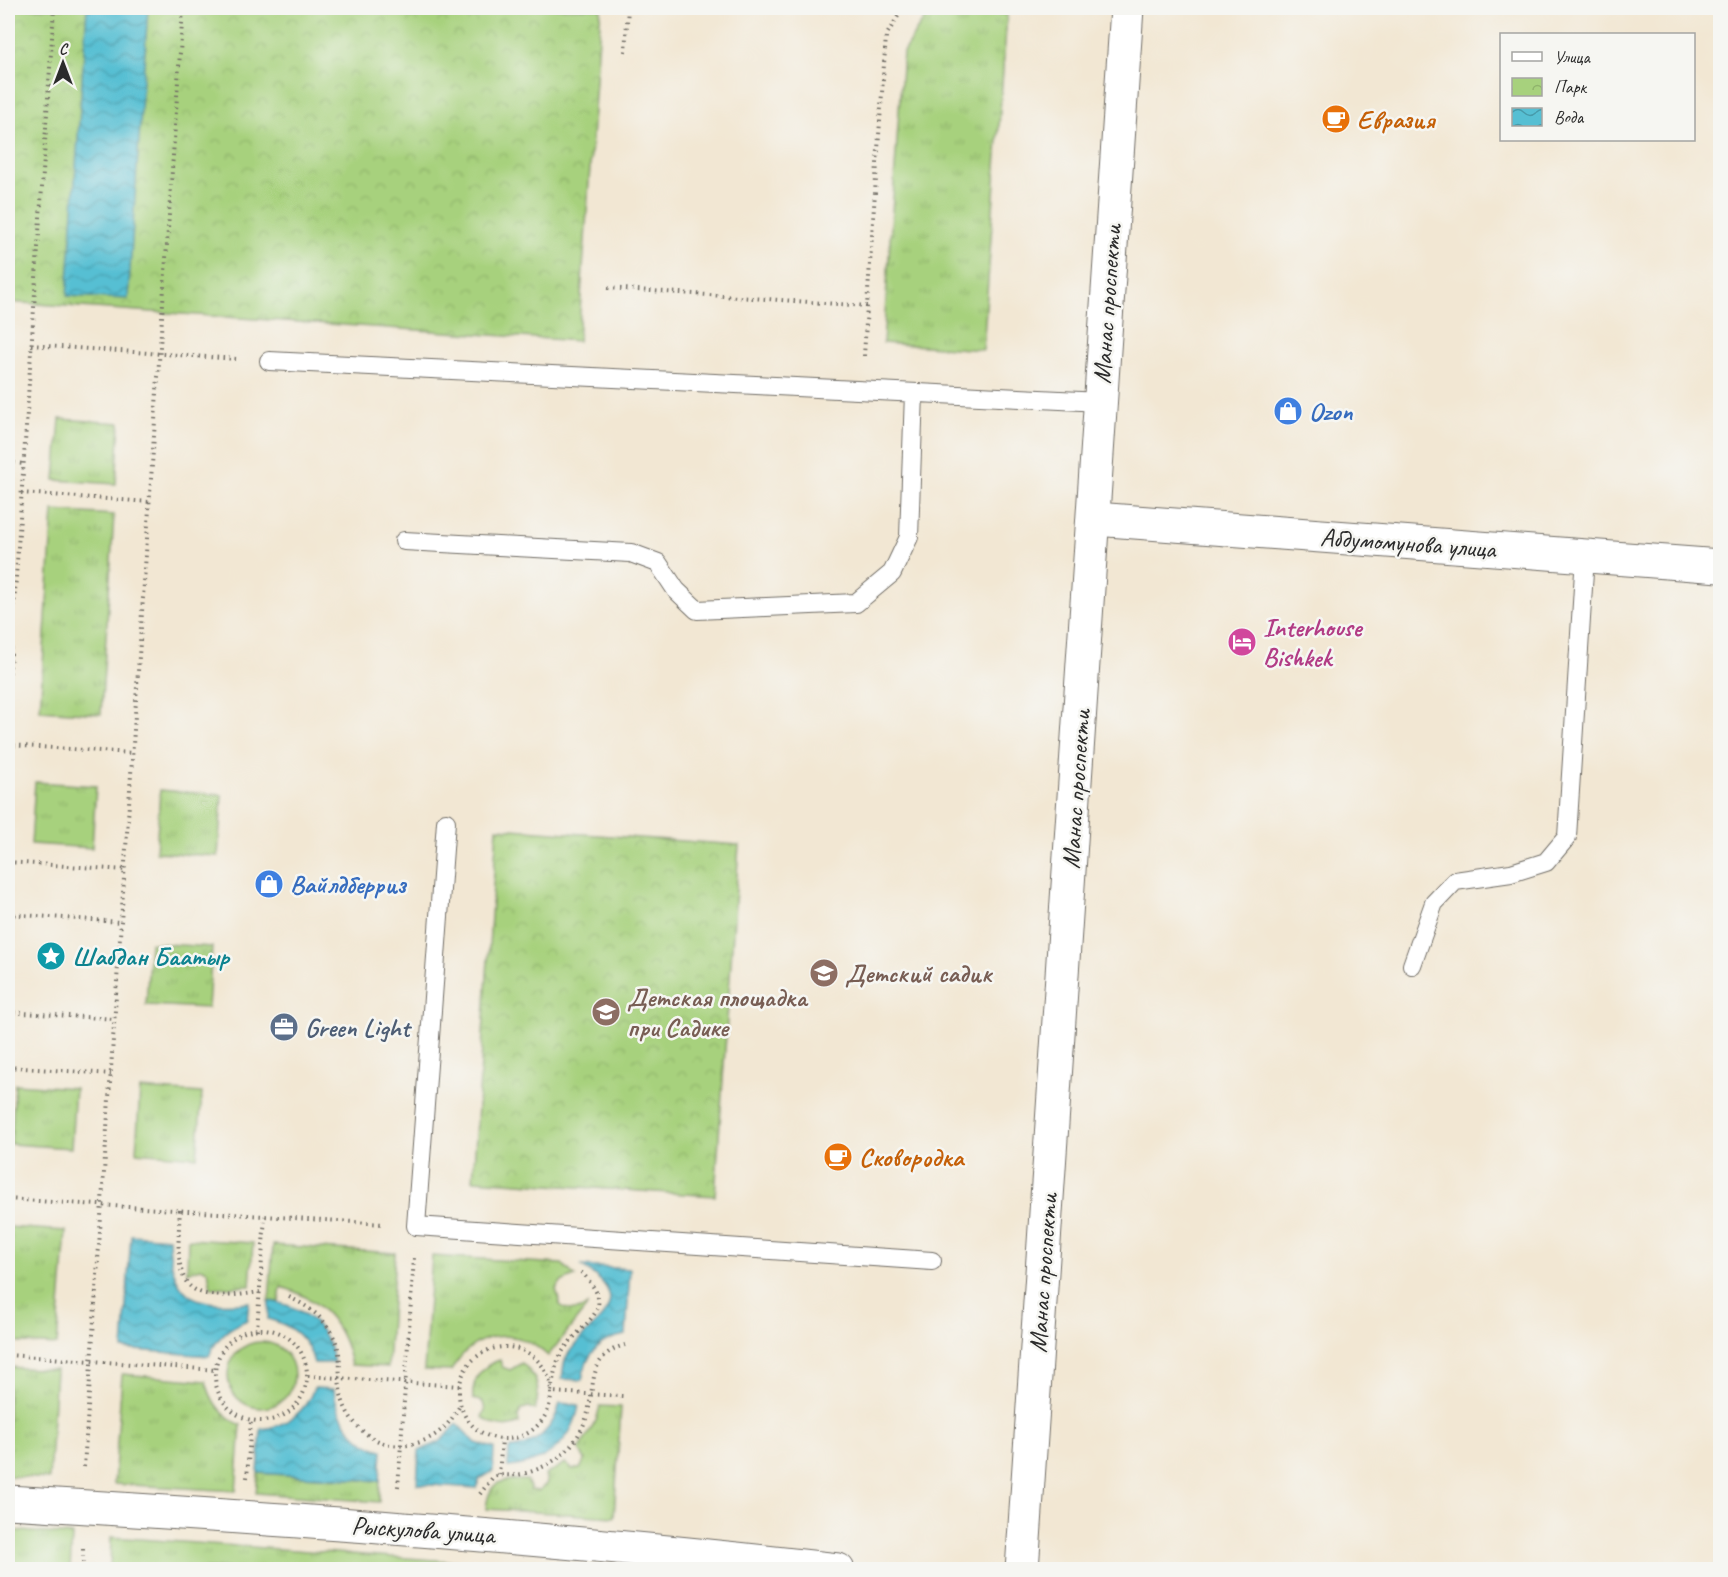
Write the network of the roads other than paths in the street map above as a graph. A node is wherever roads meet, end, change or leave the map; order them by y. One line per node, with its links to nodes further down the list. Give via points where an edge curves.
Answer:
1 (1127, 8): 4 (main road, Манас проспекти)
2 (269, 362): 3 (lane)
3 (914, 393): 4 (lane); 6 (lane, via 909,537 892,573 856,603 697,610 676,590 658,563 632,553)
4 (1101, 402): 5 (main road, Манас проспекти)
5 (1095, 519): 7 (main road, Абдумомунова улица); 14 (main road, Манас проспекти)
6 (404, 540)
7 (1585, 556): 8 (main road, Абдумомунова улица); 10 (lane, via 1567,837 1546,862 1512,873 1455,881 1434,903)
8 (1720, 566)
9 (446, 822): 11 (lane, via 416,1226)
10 (1412, 964)
11 (932, 1261)
12 (8, 1502): 13 (main road, Рыскулова улица, via 396,1527 640,1547)
13 (838, 1569)
14 (1023, 1569)

